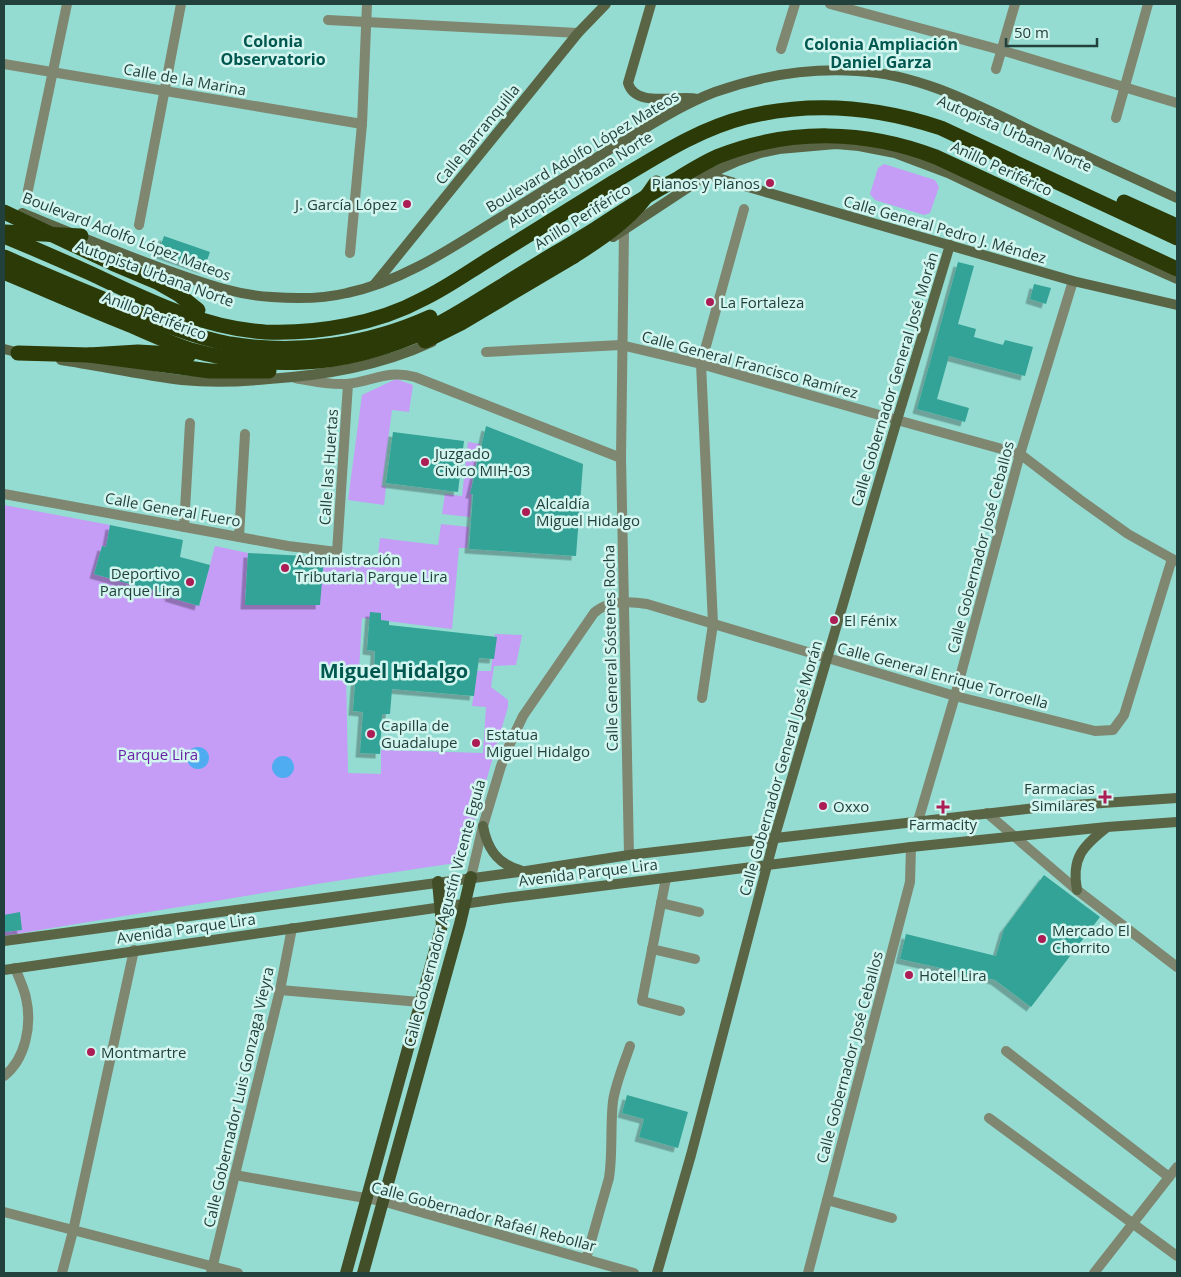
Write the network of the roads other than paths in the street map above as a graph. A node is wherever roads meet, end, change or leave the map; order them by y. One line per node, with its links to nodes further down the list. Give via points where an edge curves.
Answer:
1 (67, 4): 17 (street)
2 (180, 4): 19 (street)
3 (367, 4): 11 (street)
4 (606, 4): 12 (main road, Calle Barranquilla)
5 (651, 4): 20 (main road, via 629,86 638,95 648,98 686,97)
6 (795, 4): 13 (street)
7 (830, 4): 14 (street)
8 (1015, 4): 14 (street)
9 (1148, 4): 18 (street)
10 (328, 20): 11 (street)
11 (366, 21): 12 (street); 23 (street)
12 (578, 33): 45 (main road, Calle Barranquilla)
13 (781, 49)
14 (1001, 50): 16 (street); 18 (street)
15 (4, 64): 17 (street, Calle de la Marina)
16 (996, 70)
17 (53, 71): 19 (street, Calle de la Marina); 26 (street)
18 (1125, 87): 21 (street); 22 (street)
19 (164, 90): 23 (street, Calle de la Marina); 31 (street)
20 (698, 100): 27 (main road, Boulevard Adolfo López Mateos, via 734,86 796,73 856,71 900,77 980,107); 45 (main road, Boulevard Adolfo López Mateos, via 606,152 433,260)
21 (1177, 103)
22 (1116, 118)
23 (362, 124): 38 (street)
24 (707, 176): 33 (main road); 37 (main road, Calle General Pedro J. Méndez); 43 (main road, via 738,161 779,149 836,144 878,148 948,173)
25 (656, 183): 39 (highway, via 431,317 402,330 325,346 261,348 193,335); 40 (highway, via 701,156 764,135 820,129 870,132 903,138 941,151); 55 (highway, bridge, via 637,209 610,233 445,332 386,354)
26 (28, 190)
27 (1177, 198)
28 (4, 205): 35 (main road, Boulevard Adolfo López Mateos)
29 (744, 209): 53 (street)
30 (4, 212): 47 (highway, bridge, via 156,282)
31 (139, 225)
32 (1177, 226): 47 (highway, Autopista Urbana Norte, via 970,129 930,114 865,100 801,99 755,108 705,126 575,201 434,292 402,306 364,318 313,325 250,323)
33 (624, 230): 48 (street, Calle General Sóstenes Rocha); 55 (main road, via 443,338 387,360 349,370)
34 (4, 233): 35 (highway); 36 (highway, Anillo Periférico, via 160,306 194,318 262,332 346,326 422,300 658,155 715,127 778,111 835,108 912,118 941,128); 47 (highway, Autopista Urbana Norte)
35 (81, 236): 45 (main road, Boulevard Adolfo López Mateos, via 225,291 269,297 316,298)
36 (1177, 238)
37 (950, 245): 44 (main road, Calle General Pedro J. Méndez); 57 (main road, Calle Gobernador General José Morán)
38 (350, 253)
39 (4, 257)
40 (1177, 259)
41 (1177, 269): 52 (highway, Anillo Periférico, via 910,147 855,136 804,136 747,147 699,166 459,313 415,336 336,359)
42 (4, 272): 52 (highway, Anillo Periférico, via 188,349)
43 (1177, 279)
44 (1073, 281): 46 (main road, Calle General Pedro J. Méndez); 60 (street, Calle Gobernador José Ceballos)
45 (374, 286)
46 (1177, 304)
47 (198, 310)
48 (622, 346): 50 (street, Calle General Francisco Ramírez); 53 (street, Calle General Francisco Ramírez); 61 (street, Calle General Sóstenes Rocha)
49 (11, 351): 51 (highway); 55 (main road, via 182,380 230,382)
50 (486, 352)
51 (89, 355): 52 (highway, via 165,352); 54 (highway)
52 (253, 361): 54 (highway, via 238,366)
53 (700, 364): 57 (street, Calle General Francisco Ramírez); 68 (street)
54 (166, 366): 55 (highway)
55 (287, 374): 56 (street)
56 (348, 384): 61 (street, via 404,374); 65 (street, Calle las Huertas)
57 (897, 420): 60 (street, Calle General Francisco Ramírez); 69 (main road, Calle Gobernador General José Morán)
58 (190, 423): 63 (street)
59 (245, 434): 64 (street)
60 (1020, 454): 66 (street, Calle General Francisco Ramírez, via 1128,534); 70 (street, Calle Gobernador José Ceballos)
61 (621, 458): 67 (street, Calle General Sóstenes Rocha)
62 (4, 494): 63 (street, Calle General Fuero)
63 (184, 527): 64 (street, Calle General Fuero)
64 (239, 537): 65 (street, Calle General Fuero)
65 (337, 552)
66 (1175, 561): 70 (street, Calle General Enrique Torroella, via 1124,715 1113,730 1095,730)
67 (623, 603): 68 (street, Calle General Enrique Torroella, via 647,604); 76 (street, Calle Gobernador Agustín Vicente Eguía, via 605,605 594,613 523,716 501,766); 81 (street, Calle General Sóstenes Rocha)
68 (714, 624): 69 (street, Calle General Enrique Torroella); 71 (street)
69 (828, 659): 70 (street, Calle General Enrique Torroella); 79 (main road, Calle Gobernador General José Morán)
70 (955, 696): 74 (street, Calle Gobernador José Ceballos)
71 (702, 698)
72 (1177, 798): 73 (main road, Avenida Parque Lira)
73 (987, 813): 74 (main road, Avenida Parque Lira); 78 (street)
74 (918, 821): 79 (main road, Avenida Parque Lira)
75 (1177, 822): 77 (main road, Avenida Parque Lira)
76 (483, 826): 83 (main road, via 486,842 496,857 511,867); 84 (street, Calle Gobernador Agustín Vicente Eguía)
77 (1107, 827): 78 (main road, Avenida Parque Lira); 87 (main road, via 1080,853 1075,879)
78 (1013, 836): 80 (main road, Avenida Parque Lira); 87 (street)
79 (774, 839): 81 (main road, Avenida Parque Lira); 82 (main road, Calle Gobernador General José Morán)
80 (911, 847): 82 (main road, Avenida Parque Lira); 111 (street, Calle Gobernador José Ceballos, via 910,882)
81 (629, 855): 83 (main road, Avenida Parque Lira)
82 (767, 866): 85 (main road, Avenida Parque Lira); 125 (main road, Calle Gobernador General José Morán)
83 (526, 871): 84 (main road, Avenida Parque Lira)
84 (471, 877): 86 (main road, Avenida Parque Lira); 88 (main road, Calle Gobernador Agustín Vicente Eguía)
85 (666, 878): 88 (main road, Avenida Parque Lira); 89 (street)
86 (438, 882): 90 (main road, Calle Gobernador Agustín Vicente Eguía); 93 (main road, Avenida Parque Lira)
87 (1077, 890): 97 (street)
88 (466, 903): 90 (main road, Avenida Parque Lira); 112 (main road, Calle Gobernador Agustín Vicente Eguía)
89 (661, 904): 91 (street); 94 (street)
90 (440, 906): 92 (main road, Avenida Parque Lira); 101 (main road, Calle Gobernador Agustín Vicente Eguía, via 442,926)
91 (699, 912)
92 (292, 928): 95 (main road, Avenida Parque Lira); 100 (street, Calle Gobernador Luis Gonzaga Vieyra)
93 (4, 941)
94 (652, 949): 96 (street); 102 (street, via 642,1001)
95 (134, 950): 98 (main road, Avenida Parque Lira); 116 (street)
96 (695, 959)
97 (1177, 967)
98 (15, 968): 99 (main road, Avenida Parque Lira); 105 (street, via 26,996 27,1036 22,1053)
99 (4, 970)
100 (280, 990): 101 (street); 108 (street, Calle Gobernador Luis Gonzaga Vieyra)
101 (420, 1002): 110 (main road, Calle Gobernador Agustín Vicente Eguía)
102 (680, 1011)
103 (630, 1046): 118 (street, via 615,1090 609,1178)
104 (1006, 1051): 109 (street)
105 (4, 1076)
106 (989, 1118): 115 (street)
107 (1177, 1167): 109 (street)
108 (235, 1175): 110 (street, Calle Gobernador Rafaél Rebollar); 119 (street, Calle Gobernador Luis Gonzaga Vieyra)
109 (1169, 1177): 115 (street)
110 (366, 1198): 112 (street, Calle Gobernador Rafaél Rebollar); 122 (main road, Calle Gobernador Agustín Vicente Eguía)
111 (827, 1200): 114 (street); 126 (street, Calle Gobernador José Ceballos)
112 (382, 1201): 118 (street, Calle Gobernador Rafaél Rebollar); 123 (main road, Calle Gobernador Agustín Vicente Eguía)
113 (4, 1212): 116 (street)
114 (892, 1218)
115 (1133, 1223): 117 (street); 127 (street)
116 (73, 1231): 119 (street); 120 (street)
117 (1177, 1256)
118 (586, 1259): 124 (street, Calle Gobernador Rafaél Rebollar)
119 (212, 1270): 121 (street)
120 (62, 1273)
121 (238, 1273)
122 (346, 1273)
123 (363, 1273)
124 (634, 1273)
125 (657, 1273)
126 (808, 1273)
127 (1094, 1273)

